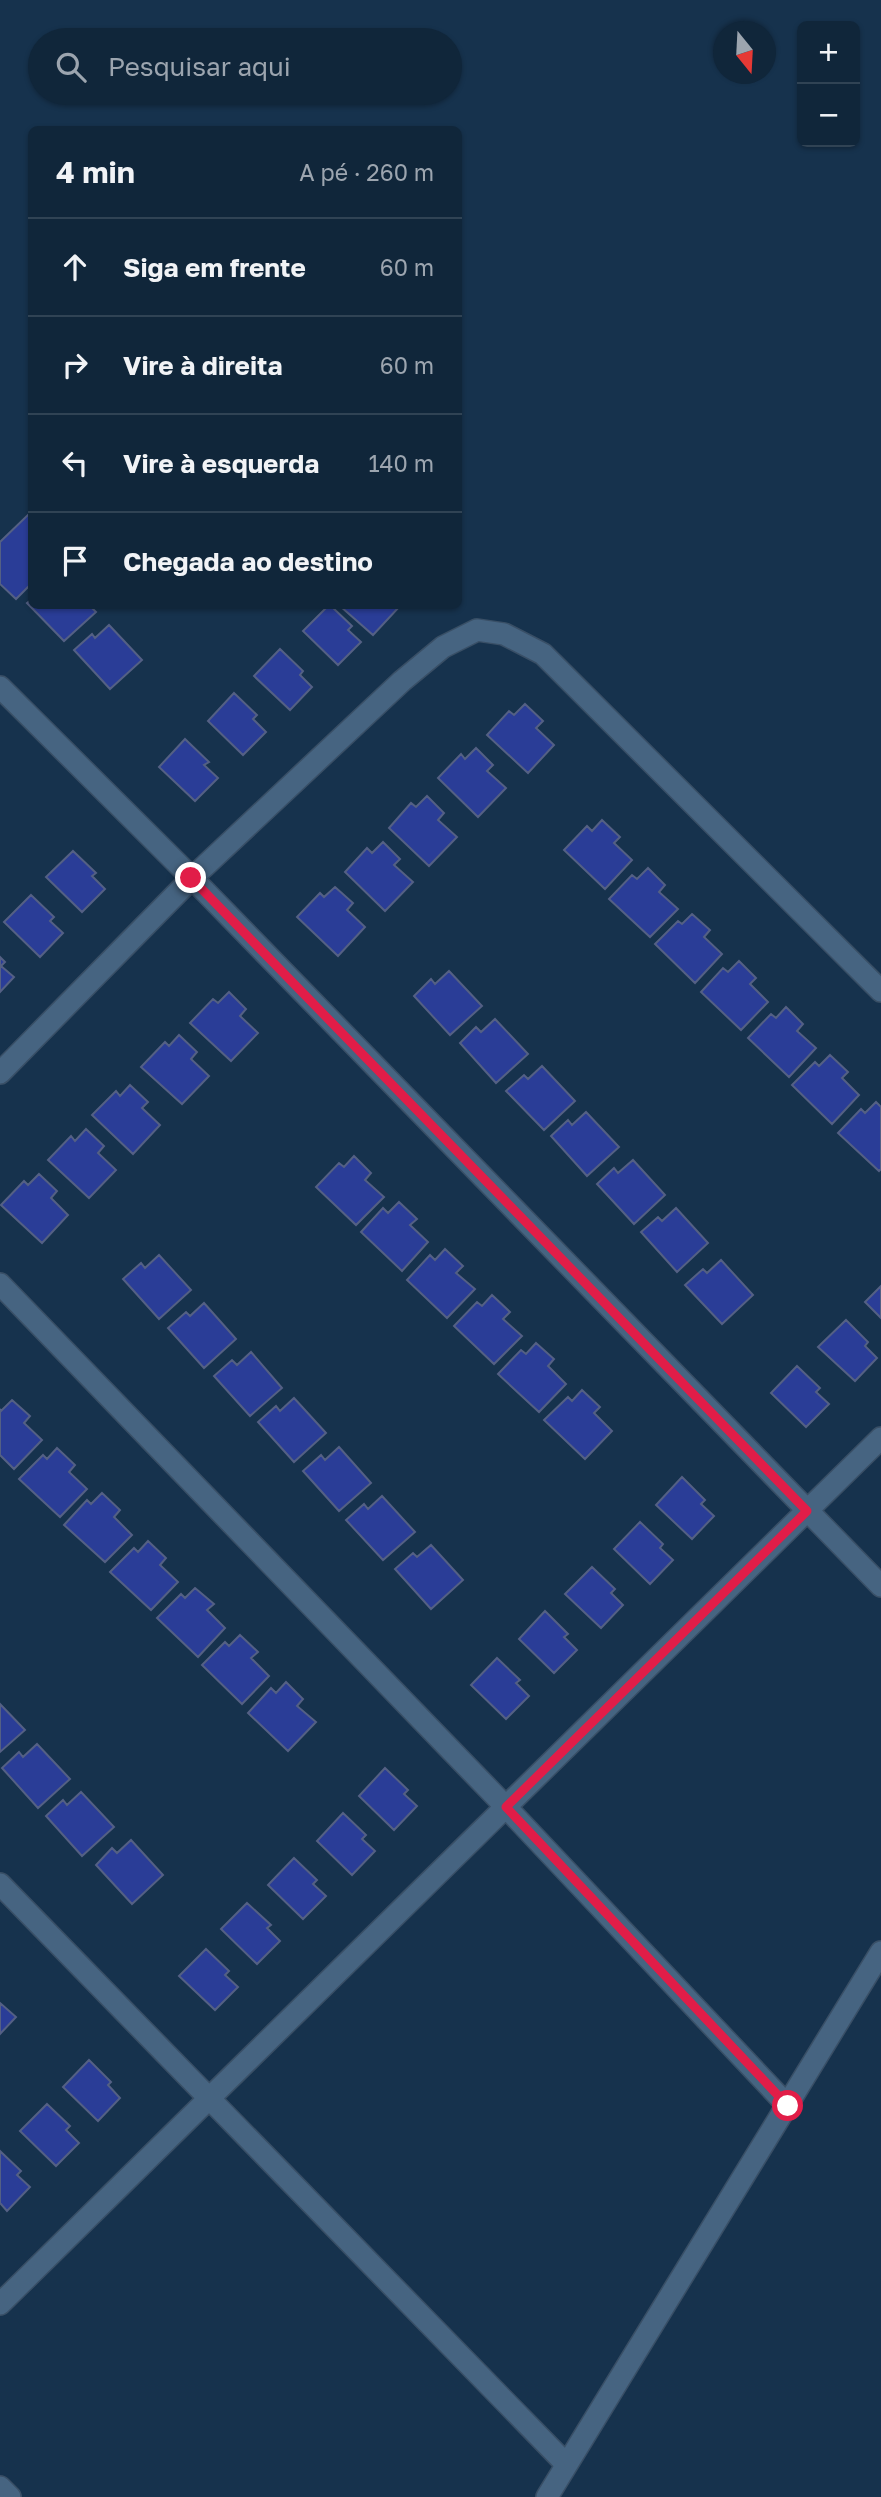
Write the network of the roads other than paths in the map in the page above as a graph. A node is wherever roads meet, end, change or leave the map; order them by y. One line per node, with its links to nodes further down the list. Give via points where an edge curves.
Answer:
1 (0, 687): 2 (street)
2 (191, 878): 3 (street, via 443,647 477,630 505,634 544,653); 4 (street); 7 (street)
3 (881, 991)
4 (0, 1073)
5 (0, 1284): 9 (street)
6 (881, 1438): 7 (street)
7 (807, 1511): 8 (street); 9 (street)
8 (881, 1586)
9 (506, 1807): 12 (street); 13 (street)
10 (0, 1884): 12 (street)
11 (881, 1952): 13 (street)
12 (209, 2098): 14 (street); 15 (street)
13 (788, 2106): 15 (street)
14 (0, 2304)
15 (566, 2464): 18 (street)
16 (0, 2487): 17 (street)
17 (10, 2497)
18 (547, 2497)

